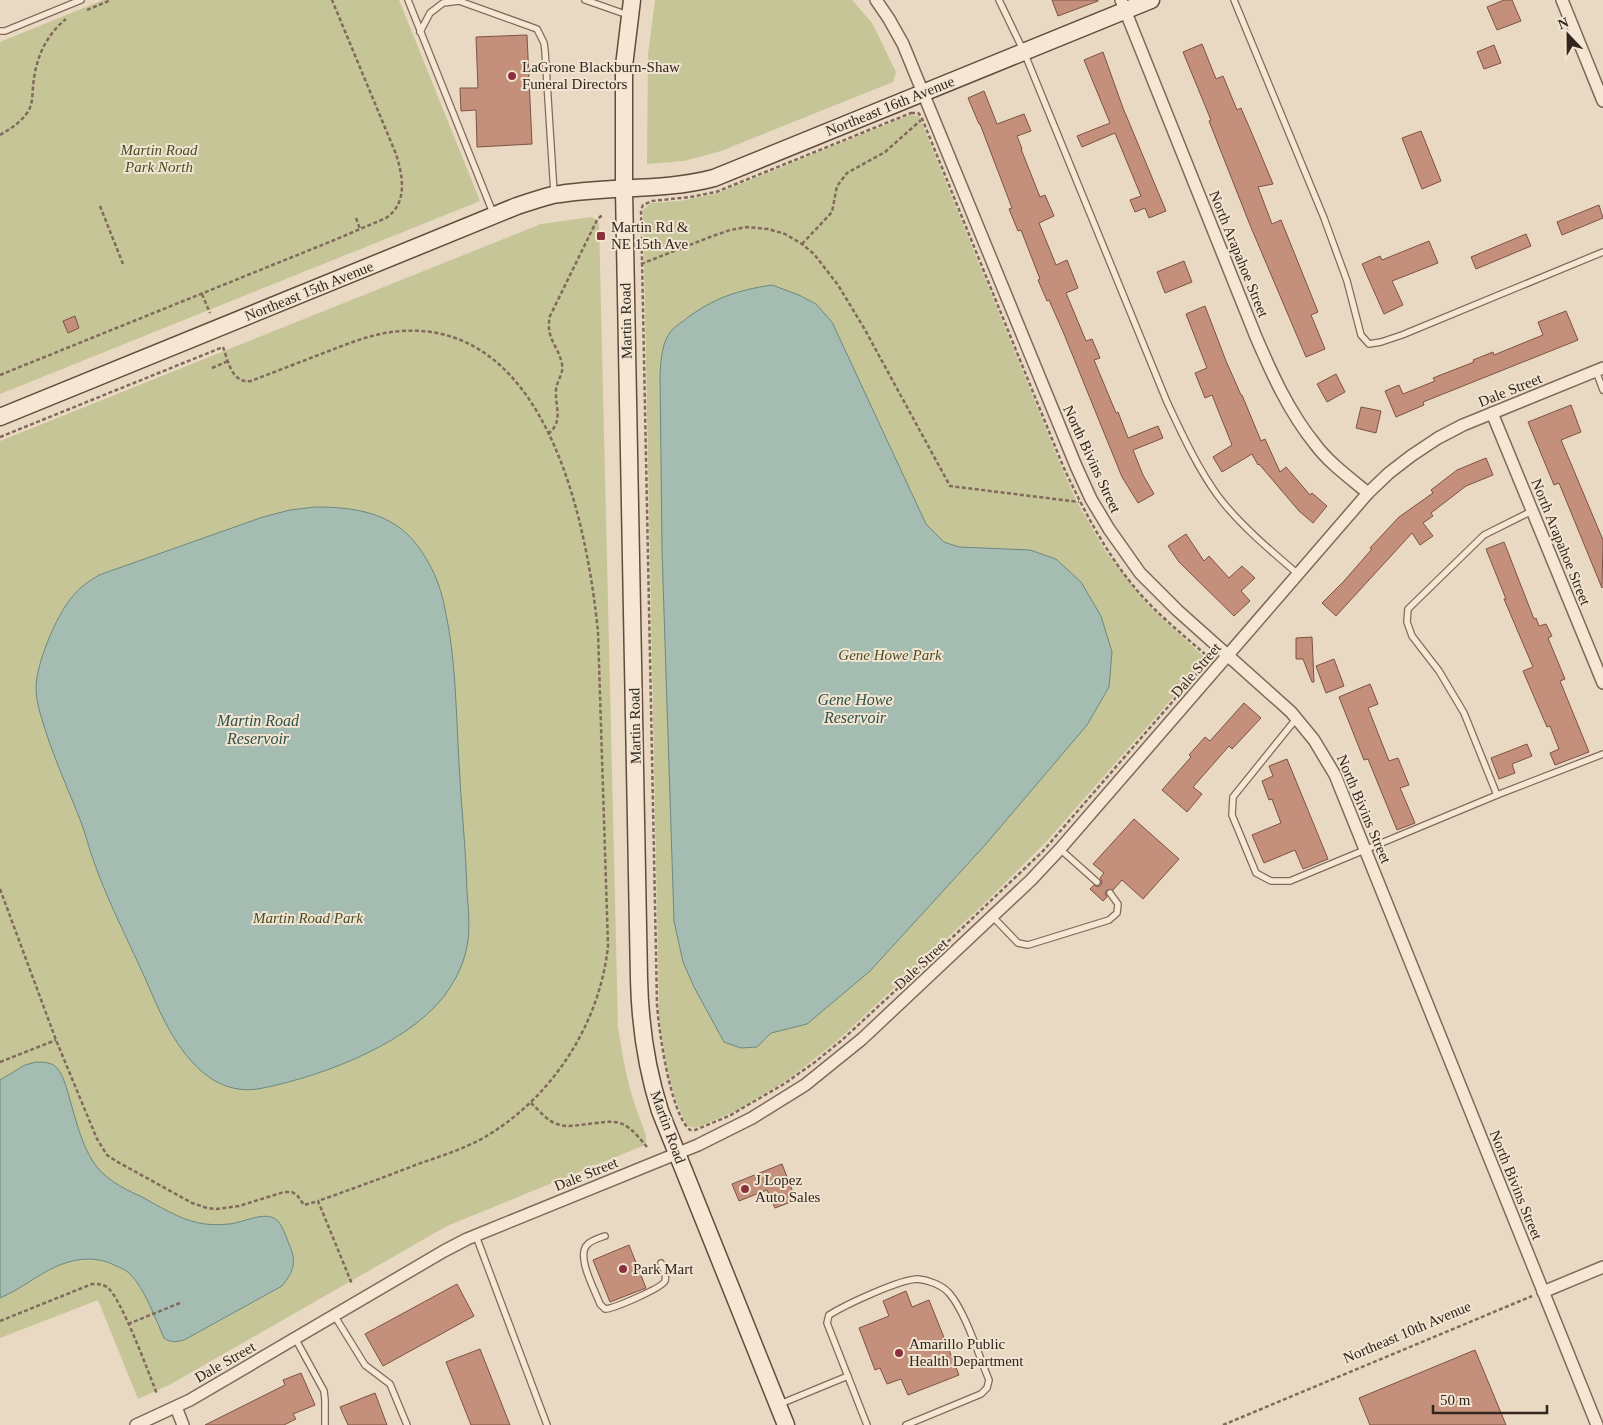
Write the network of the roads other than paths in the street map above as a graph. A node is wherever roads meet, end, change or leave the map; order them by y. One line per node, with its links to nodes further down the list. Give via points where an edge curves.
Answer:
1 (81, 0): 11 (lane)
2 (408, 0): 12 (lane)
3 (585, 0): 10 (lane)
4 (876, 0): 14 (street, North Bivins Street, via 903,44)
5 (999, 0): 13 (lane)
6 (1151, 0): 9 (street, Northeast 16th Avenue)
7 (1234, 0): 19 (lane, via 1324,218 1347,281 1361,335 1369,344 1402,335)
8 (1562, 0): 15 (street)
9 (1123, 5): 13 (street, Northeast 16th Avenue); 24 (street, North Arapahoe Street, via 1278,386 1316,446)
10 (631, 8): 16 (street, Martin Road, via 624,66)
11 (0, 31)
12 (420, 32): 17 (lane, via 430,13 443,3 459,1 537,29 545,50); 18 (lane)
13 (1024, 52): 14 (street, Northeast 16th Avenue); 26 (lane, via 1185,440 1219,497 1260,542)
14 (923, 93): 16 (street, Northeast 16th Avenue, via 714,178 684,185); 27 (street, North Bivins Street, via 1091,499 1145,579)
15 (1603, 100)
16 (624, 190): 17 (street, Northeast 15th Avenue); 37 (street, Martin Road, via 640,1010 653,1090)
17 (554, 195): 18 (street, Northeast 15th Avenue)
18 (494, 215): 23 (street, Northeast 15th Avenue)
19 (1603, 252)
20 (1599, 370): 21 (lane); 22 (street, Dale Street)
21 (1603, 390)
22 (1492, 413): 24 (street, Dale Street, via 1438,438 1411,456); 25 (street, North Arapahoe Street)
23 (0, 417)
24 (1368, 493): 26 (street, Dale Street)
25 (1532, 511): 28 (street, North Arapahoe Street); 31 (lane, via 1484,534 1408,609 1407,622 1412,636 1439,671 1464,713)
26 (1298, 574): 27 (street, Dale Street)
27 (1228, 655): 29 (street, North Bivins Street); 33 (street, Dale Street)
28 (1603, 683)
29 (1296, 719): 32 (street, North Bivins Street, via 1314,740 1335,775); 32 (lane, via 1233,797 1232,815 1256,873 1271,881 1290,881)
30 (1603, 754): 31 (lane)
31 (1497, 795): 32 (lane)
32 (1366, 848): 42 (street, North Bivins Street)
33 (1060, 849): 34 (lane); 36 (street, Dale Street)
34 (1097, 882)
35 (1110, 893): 36 (lane, via 1118,904 1117,913 1109,920 1028,945 1018,943)
36 (993, 917): 37 (street, Dale Street, via 823,1072 752,1118)
37 (677, 1153): 38 (street, Dale Street); 46 (street, Martin Road)
38 (476, 1236): 43 (street, Dale Street); 52 (lane)
39 (605, 1236): 40 (lane, via 588,1243 584,1250 584,1262 600,1304 605,1309 620,1306 661,1286 666,1275)
40 (660, 1263)
41 (1603, 1268): 42 (street)
42 (1543, 1292): 56 (street, North Bivins Street)
43 (334, 1315): 44 (street, Dale Street); 51 (lane, via 365,1365 390,1384)
44 (295, 1338): 47 (street, Dale Street); 50 (lane, via 324,1391)
45 (848, 1376): 46 (lane); 54 (lane); 55 (lane, via 827,1323 829,1314 903,1282 933,1283 948,1292 964,1319 989,1380 988,1388 981,1394)
46 (778, 1405): 53 (street, Martin Road)
47 (176, 1407): 48 (street, Dale Street); 49 (street)
48 (136, 1425)
49 (183, 1425)
50 (325, 1425)
51 (407, 1425)
52 (547, 1425)
53 (786, 1425)
54 (868, 1425)
55 (906, 1425)
56 (1597, 1425)

